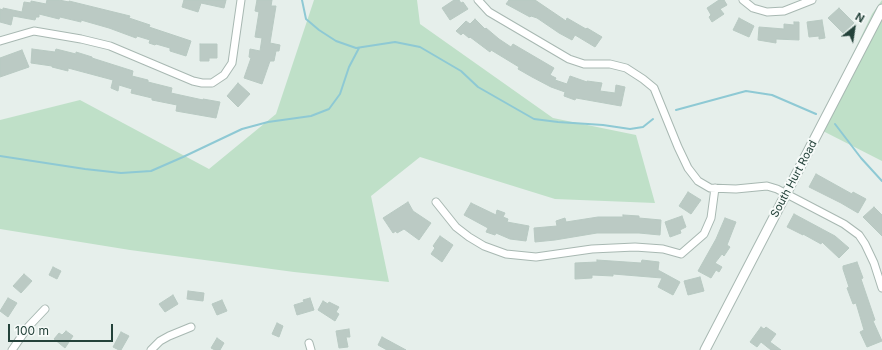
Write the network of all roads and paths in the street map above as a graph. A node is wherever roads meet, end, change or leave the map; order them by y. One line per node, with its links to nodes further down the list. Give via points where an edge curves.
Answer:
1 (240, 0): 6 (street, via 232,63 224,75 212,83 193,81 110,46 81,39 34,31)
2 (478, 0): 7 (street, via 489,12 568,59 584,64 610,64 626,68 649,84 654,88 688,168 698,181)
3 (743, 0): 4 (street, via 753,8 767,12 784,11)
4 (812, 0)
5 (881, 11): 8 (street, South Hurt Road)
6 (0, 41)
7 (715, 188): 8 (street, via 767,186); 9 (street, via 710,218 704,234 681,254 663,249 635,247 592,248 536,257 506,254 469,237 456,227)
8 (786, 194): 10 (street, via 844,224 859,235 870,253); 15 (street, South Hurt Road)
9 (436, 202)
10 (882, 288)
11 (45, 309): 13 (street)
12 (192, 327): 14 (street, via 169,336)
13 (12, 350)
14 (150, 350)
15 (705, 350)

